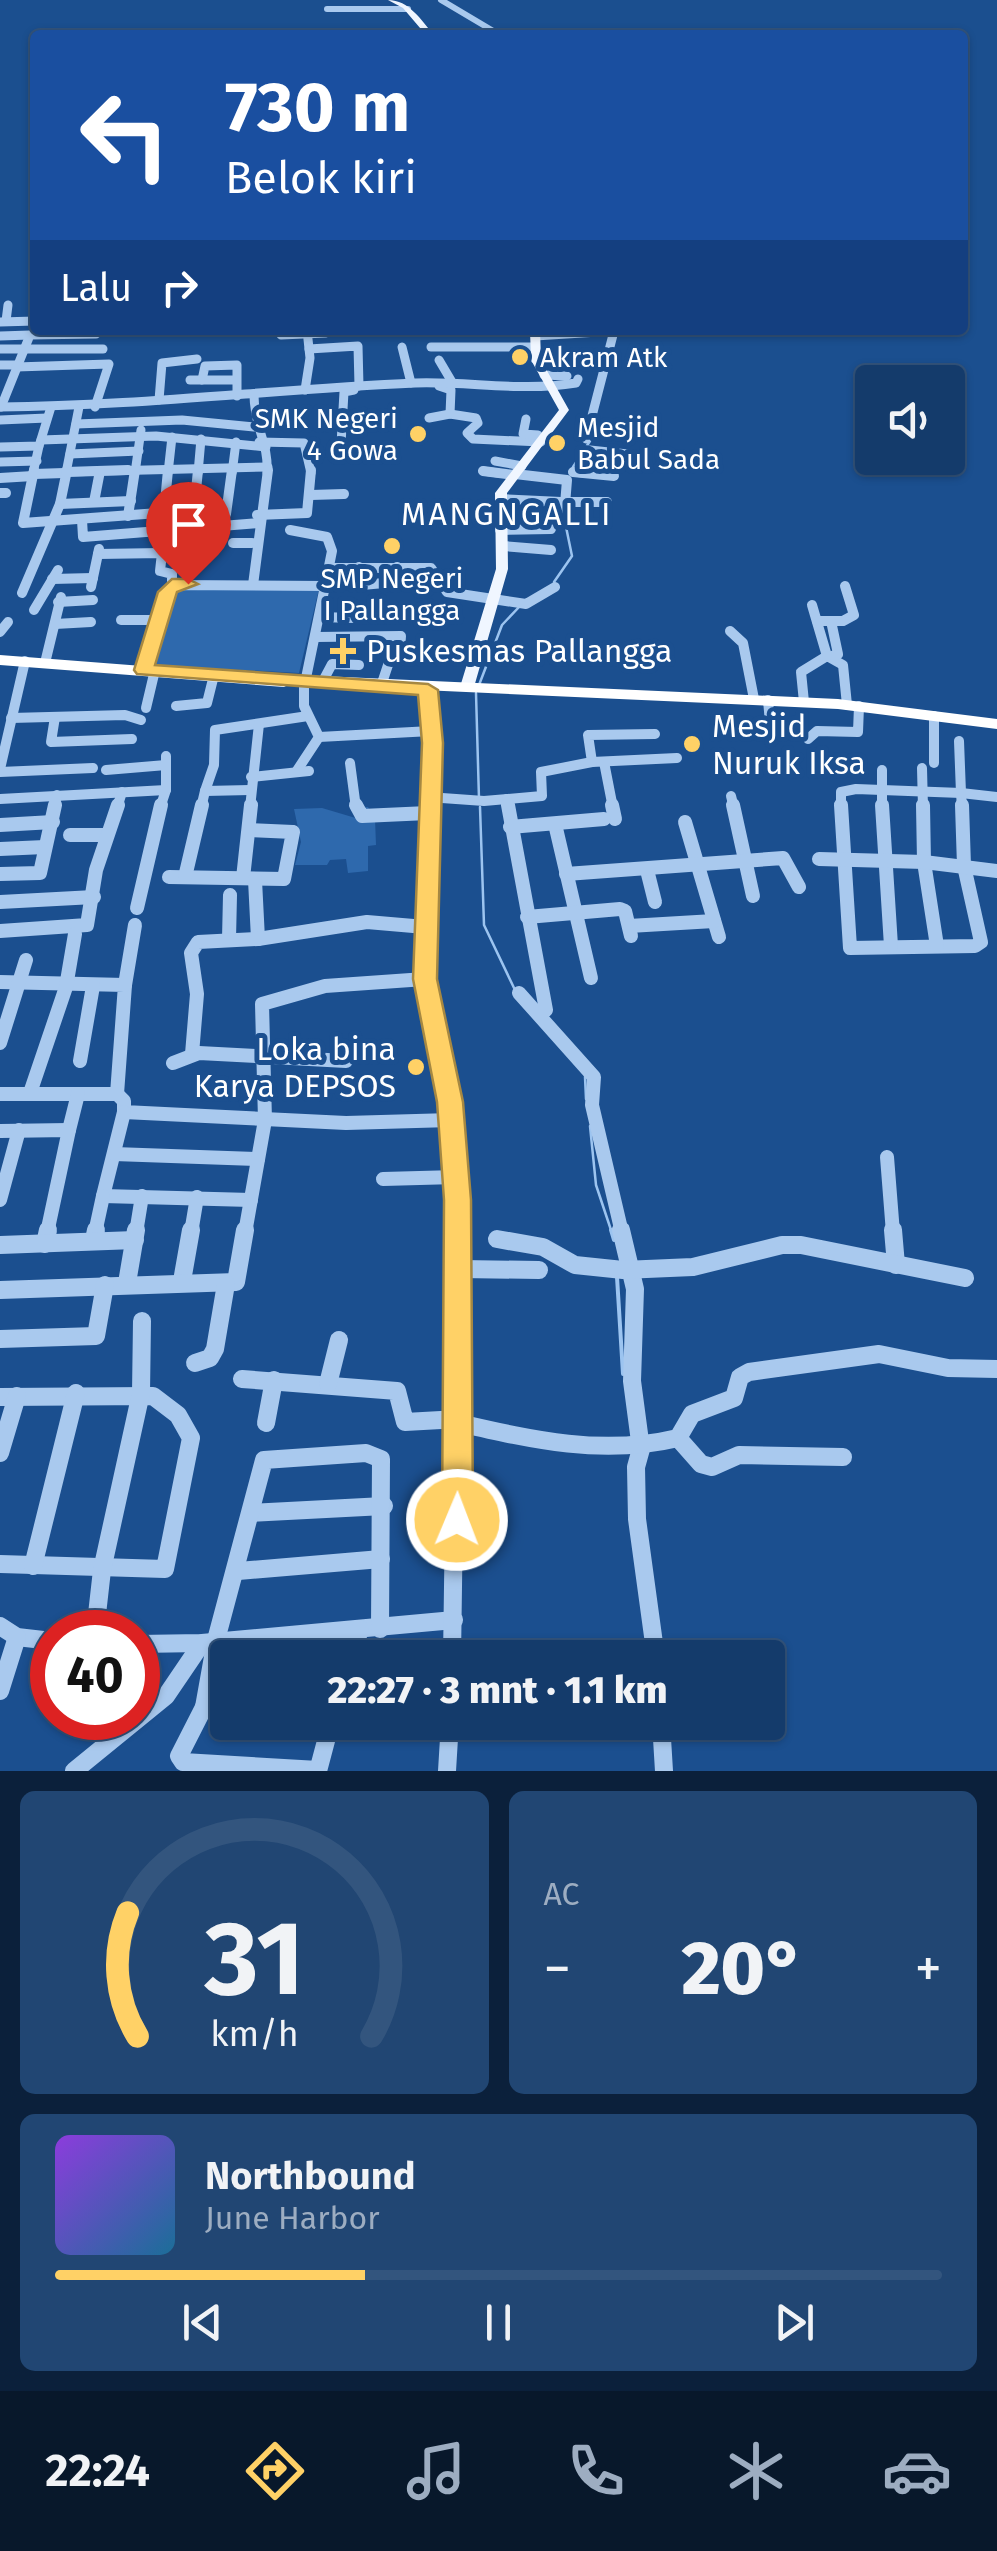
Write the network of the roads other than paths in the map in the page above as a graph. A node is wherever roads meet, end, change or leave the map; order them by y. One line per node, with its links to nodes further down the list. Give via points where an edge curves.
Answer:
1 (441, 0): 7 (street)
2 (394, 2): 3 (street); 4 (main road)
3 (368, 6)
4 (408, 9): 5 (street); 6 (main road)
5 (327, 10)
6 (426, 30)
7 (492, 30)
8 (8, 305): 10 (street)
9 (30, 321): 10 (street)
10 (3, 322)
11 (30, 335): 15 (street); 20 (street)
12 (307, 335): 22 (street)
13 (587, 335): 16 (street)
14 (612, 335): 25 (street)
15 (0, 336)
16 (535, 343): 18 (street); 25 (street); 28 (main road)
17 (402, 347): 37 (street)
18 (431, 348)
19 (0, 349): 20 (street)
20 (23, 349): 21 (street); 27 (street)
21 (103, 349)
22 (309, 350): 38 (street, via 358,346); 40 (street)
23 (197, 359): 43 (street, via 162,363)
24 (438, 360): 36 (street)
25 (607, 360): 67 (street)
26 (0, 365): 27 (street)
27 (16, 366): 35 (street); 46 (street, via 110,364)
28 (544, 375): 29 (street); 39 (main road)
29 (566, 376)
30 (578, 378): 39 (street)
31 (190, 380): 32 (street)
32 (202, 380): 33 (street); 33 (street, via 205,366 236,365)
33 (236, 380): 42 (street)
34 (0, 381): 35 (street)
35 (12, 381): 44 (street)
36 (452, 382): 37 (street); 39 (street)
37 (411, 383): 38 (street)
38 (359, 386): 40 (street)
39 (553, 387): 60 (main road, via 564,410)
40 (304, 390): 41 (street)
41 (254, 395): 42 (street); 55 (street)
42 (237, 396): 43 (street)
43 (159, 400): 46 (street)
44 (1, 407): 47 (street)
45 (79, 407): 46 (street); 47 (street); 54 (street)
46 (95, 407)
47 (49, 413): 50 (street); 62 (street)
48 (450, 414): 49 (street); 60 (street, via 478,420 472,437); 64 (street, via 446,387 348,390)
49 (429, 418)
50 (21, 419): 51 (street); 65 (street)
51 (0, 420)
52 (526, 420): 60 (street, via 524,435)
53 (142, 422): 54 (street); 55 (street); 56 (street)
54 (76, 424): 58 (street)
55 (254, 427): 63 (street)
56 (140, 436): 57 (street); 58 (street); 68 (street)
57 (172, 437): 59 (street); 76 (street)
58 (72, 439): 62 (street); 69 (street)
59 (201, 439): 61 (street); 77 (street)
60 (539, 439): 82 (main road)
61 (236, 442): 63 (street); 75 (street)
62 (40, 443): 65 (street); 71 (street)
63 (262, 443): 74 (street); 88 (street, via 304,444)
64 (341, 444)
65 (15, 447): 66 (street)
66 (0, 448)
67 (587, 448): 70 (street); 86 (street)
68 (139, 452): 69 (street); 78 (street)
69 (70, 454): 81 (street)
70 (637, 455)
71 (37, 461): 73 (street); 83 (street)
72 (494, 461): 82 (street)
73 (0, 462)
74 (265, 467): 75 (street); 101 (street)
75 (231, 468): 77 (street); 96 (street)
76 (166, 469): 77 (street); 78 (street); 98 (street)
77 (197, 469): 97 (street)
78 (136, 470): 80 (street); 89 (street)
79 (483, 470): 82 (street)
80 (100, 471): 81 (street); 90 (street)
81 (65, 472): 83 (street); 94 (street)
82 (517, 472): 86 (street); 91 (main road)
83 (34, 475): 85 (street); 103 (street, via 24,523)
84 (614, 476): 86 (street)
85 (0, 478)
86 (568, 478): 92 (street)
87 (344, 494): 88 (street)
88 (311, 495): 101 (street, via 306,513)
89 (130, 501): 90 (street); 99 (street)
90 (94, 502): 94 (street)
91 (500, 502): 92 (street); 95 (street); 107 (main road)
92 (563, 502): 93 (street); 100 (street)
93 (607, 502)
94 (60, 504): 103 (street)
95 (484, 504)
96 (226, 508): 97 (street); 104 (street)
97 (194, 511): 98 (street)
98 (161, 513): 99 (street); 108 (street)
99 (128, 516): 102 (street)
100 (564, 517)
101 (259, 519): 104 (street); 111 (street); 115 (street)
102 (82, 520): 103 (street); 109 (street, via 82,537)
103 (53, 522): 124 (street)
104 (226, 524): 108 (street)
105 (551, 528): 107 (street)
106 (290, 530): 118 (street, via 325,534)
107 (500, 530): 112 (main road)
108 (158, 531): 109 (street)
109 (100, 536): 114 (street)
110 (233, 543): 111 (street)
111 (252, 543): 115 (street)
112 (503, 546): 113 (street); 125 (main road)
113 (551, 550)
114 (98, 554): 120 (street, via 162,553 160,571 172,574); 128 (street, via 92,582 55,575)
115 (252, 566): 119 (street)
116 (358, 567): 117 (street); 117 (street, via 362,584 395,582); 118 (street)
117 (397, 567): 125 (street, via 431,568 447,592)
118 (331, 568): 121 (street)
119 (249, 584): 120 (street); 121 (street)
120 (172, 585): 132 (street)
121 (325, 586): 129 (street)
122 (846, 586): 134 (street, via 854,615)
123 (554, 587): 125 (street, via 522,603)
124 (22, 593)
125 (492, 597): 150 (main road)
126 (93, 600): 136 (street, via 59,599)
127 (812, 606): 133 (street)
128 (34, 610)
129 (319, 617): 130 (street); 138 (street)
130 (355, 618)
131 (121, 620): 132 (street)
132 (161, 620): 144 (street)
133 (817, 621): 134 (street); 139 (street)
134 (831, 621): 139 (street, via 838,654)
135 (91, 622): 136 (street)
136 (55, 624): 142 (street)
137 (730, 631): 151 (street, via 743,644)
138 (316, 637): 147 (street); 148 (street, via 400,636 400,650)
139 (828, 656): 152 (street, via 802,672); 154 (street, via 844,666)
140 (0, 660): 141 (highway)
141 (25, 662): 142 (highway); 158 (street, via 10,700)
142 (46, 663): 144 (highway)
143 (360, 666): 146 (street, via 332,664)
144 (149, 670): 145 (highway); 157 (street, via 144,714)
145 (214, 675): 147 (highway); 153 (street, via 206,704)
146 (324, 679): 147 (highway); 148 (highway)
147 (305, 681): 149 (highway); 155 (street)
148 (382, 683): 150 (highway)
149 (428, 690): 150 (highway); 161 (street)
150 (475, 690): 151 (highway)
151 (761, 700): 152 (highway); 163 (street)
152 (804, 702): 154 (highway)
153 (176, 706)
154 (853, 706): 156 (highway); 166 (street, via 858,732 817,730)
155 (308, 716): 159 (street); 164 (street)
156 (934, 716): 160 (highway); 180 (street)
157 (55, 717): 158 (street); 168 (street)
158 (11, 718): 173 (street)
159 (259, 724): 175 (street); 177 (street, via 214,730 214,765)
160 (997, 724)
161 (432, 731): 164 (street); 187 (street)
162 (655, 734): 170 (street, via 588,734)
163 (771, 734)
164 (319, 737): 175 (street, via 303,772)
165 (132, 739): 168 (street)
166 (808, 739)
167 (959, 741): 181 (street)
168 (51, 742): 172 (street)
169 (677, 758): 170 (street)
170 (598, 762): 186 (street, via 540,772 542,796); 190 (street, via 610,819)
171 (350, 764): 187 (street, via 362,816)
172 (45, 769): 173 (street); 176 (street, via 166,760)
173 (0, 770)
174 (882, 770): 178 (street)
175 (251, 783): 177 (street); 193 (street)
176 (166, 790): 179 (street); 218 (street)
177 (205, 791): 210 (street)
178 (880, 791): 180 (street); 199 (street, via 841,792); 201 (street)
179 (122, 792): 182 (street); 195 (street)
180 (923, 792): 181 (street); 202 (street)
181 (962, 794): 184 (street); 203 (street)
182 (56, 795): 185 (street); 188 (street)
183 (730, 796): 200 (street)
184 (997, 797)
185 (0, 798)
186 (507, 799): 187 (street); 192 (street)
187 (428, 805): 223 (street)
188 (53, 822): 191 (street); 196 (street)
189 (685, 822): 204 (street)
190 (555, 824): 192 (street); 208 (street)
191 (0, 825)
192 (510, 827): 220 (street)
193 (250, 830): 211 (street); 211 (street, via 294,834 284,879)
194 (70, 835): 195 (street)
195 (106, 835): 214 (street)
196 (45, 847): 197 (street); 207 (street, via 40,873)
197 (0, 849)
198 (820, 859): 199 (street)
199 (841, 859): 201 (street); 229 (street, via 850,948)
200 (744, 862): 204 (street); 212 (street, via 785,859); 215 (street)
201 (882, 862): 202 (street); 229 (street)
202 (924, 862): 203 (street); 230 (street)
203 (964, 866): 206 (street); 230 (street, via 980,942)
204 (697, 867): 205 (street); 221 (street)
205 (647, 870): 208 (street); 217 (street)
206 (997, 871)
207 (0, 874)
208 (566, 874): 219 (street)
209 (169, 877): 210 (street)
210 (185, 877): 211 (street)
211 (249, 879): 227 (street)
212 (799, 886)
213 (230, 894): 228 (street)
214 (94, 896): 216 (street); 224 (street, via 84,926)
215 (754, 896)
216 (0, 902)
217 (655, 902)
218 (137, 908)
219 (575, 912): 220 (street); 221 (street, via 620,909 630,931); 232 (street)
220 (527, 917): 240 (street)
221 (714, 922): 226 (street)
222 (135, 925): 236 (street)
223 (425, 927): 227 (street, via 367,922); 233 (street)
224 (0, 931)
225 (75, 934): 237 (street)
226 (719, 937)
227 (258, 938): 228 (street)
228 (229, 939): 242 (street, via 192,947)
229 (891, 946): 230 (street)
230 (937, 946)
231 (26, 960): 235 (street)
232 (591, 978)
233 (425, 979): 243 (street, via 325,986 264,1002); 252 (street)
234 (0, 982): 235 (street)
235 (22, 982): 237 (street); 241 (street)
236 (125, 985): 238 (street); 250 (street)
237 (66, 986): 238 (street); 247 (street)
238 (93, 986): 244 (street)
239 (519, 993): 274 (street, via 594,1077 592,1105)
240 (546, 1010)
241 (0, 1043)
242 (192, 1054): 243 (street); 246 (street)
243 (264, 1057): 245 (street); 251 (street)
244 (80, 1061)
245 (346, 1061)
246 (173, 1063)
247 (30, 1093): 248 (street); 249 (street)
248 (0, 1094)
249 (78, 1094): 250 (street); 254 (street)
250 (122, 1102): 251 (street); 256 (street)
251 (265, 1120): 252 (street); 258 (street)
252 (451, 1120): 259 (street)
253 (19, 1130): 254 (street); 255 (street); 264 (street)
254 (69, 1130): 269 (street)
255 (0, 1131)
256 (114, 1154): 258 (street); 261 (street)
257 (887, 1157): 271 (street)
258 (258, 1158): 265 (street)
259 (456, 1178): 260 (street); 272 (street)
260 (383, 1179)
261 (103, 1196): 262 (street); 267 (street)
262 (142, 1196): 263 (street); 268 (street)
263 (197, 1197): 265 (street); 276 (street)
264 (0, 1200)
265 (251, 1200): 278 (street, via 238,1280)
266 (496, 1239): 274 (street, via 543,1247 574,1264)
267 (94, 1240): 268 (street); 269 (street)
268 (135, 1240): 277 (street)
269 (44, 1244): 270 (street)
270 (0, 1245)
271 (896, 1265): 274 (street, via 782,1245 705,1265); 275 (street)
272 (461, 1269): 273 (street); 292 (street)
273 (539, 1270)
274 (627, 1270): 295 (street, via 635,1289 632,1381)
275 (965, 1278)
276 (182, 1281): 277 (street); 278 (street)
277 (127, 1282): 279 (street)
278 (226, 1284): 284 (street, via 216,1349)
279 (105, 1285): 280 (street); 282 (street, via 96,1336)
280 (0, 1290)
281 (142, 1321): 290 (street)
282 (0, 1339)
283 (339, 1340): 288 (street)
284 (195, 1363)
285 (997, 1369): 294 (street, via 948,1368 880,1354 749,1372 740,1377 734,1398 692,1414)
286 (242, 1379): 287 (street)
287 (274, 1380): 288 (street); 293 (street)
288 (328, 1384): 292 (street, via 400,1392 405,1422)
289 (76, 1393): 290 (street); 291 (street); 302 (street)
290 (142, 1393): 303 (street); 303 (street, via 162,1400 191,1438 168,1566)
291 (9, 1397): 296 (street)
292 (459, 1421): 295 (street, via 539,1442); 306 (street)
293 (266, 1423)
294 (678, 1438): 295 (street); 297 (street, via 712,1467 739,1455)
295 (641, 1449): 312 (street, via 637,1517)
296 (0, 1454)
297 (842, 1456)
298 (384, 1506): 299 (street); 299 (street, via 381,1459 366,1453 264,1460); 300 (street)
299 (251, 1512): 304 (street)
300 (381, 1559): 304 (street); 307 (street)
301 (0, 1564): 302 (street)
302 (33, 1566): 303 (street)
303 (102, 1570): 305 (street)
304 (238, 1571): 313 (street)
305 (97, 1610)
306 (454, 1620): 307 (street); 311 (street)
307 (380, 1628): 308 (street)
308 (360, 1630): 310 (street); 313 (street)
309 (8, 1631): 315 (street)
310 (357, 1640)
311 (453, 1640)
312 (654, 1640)
313 (209, 1642): 314 (street); 316 (street); 321 (street, via 166,1696)
314 (160, 1643)
315 (0, 1691)
316 (204, 1707): 317 (street); 322 (street, via 179,1756 183,1762)
317 (210, 1707)
318 (326, 1740): 322 (street)
319 (449, 1740): 323 (street)
320 (662, 1740): 324 (street)
321 (74, 1771)
322 (318, 1771)
323 (447, 1771)
324 (664, 1771)

